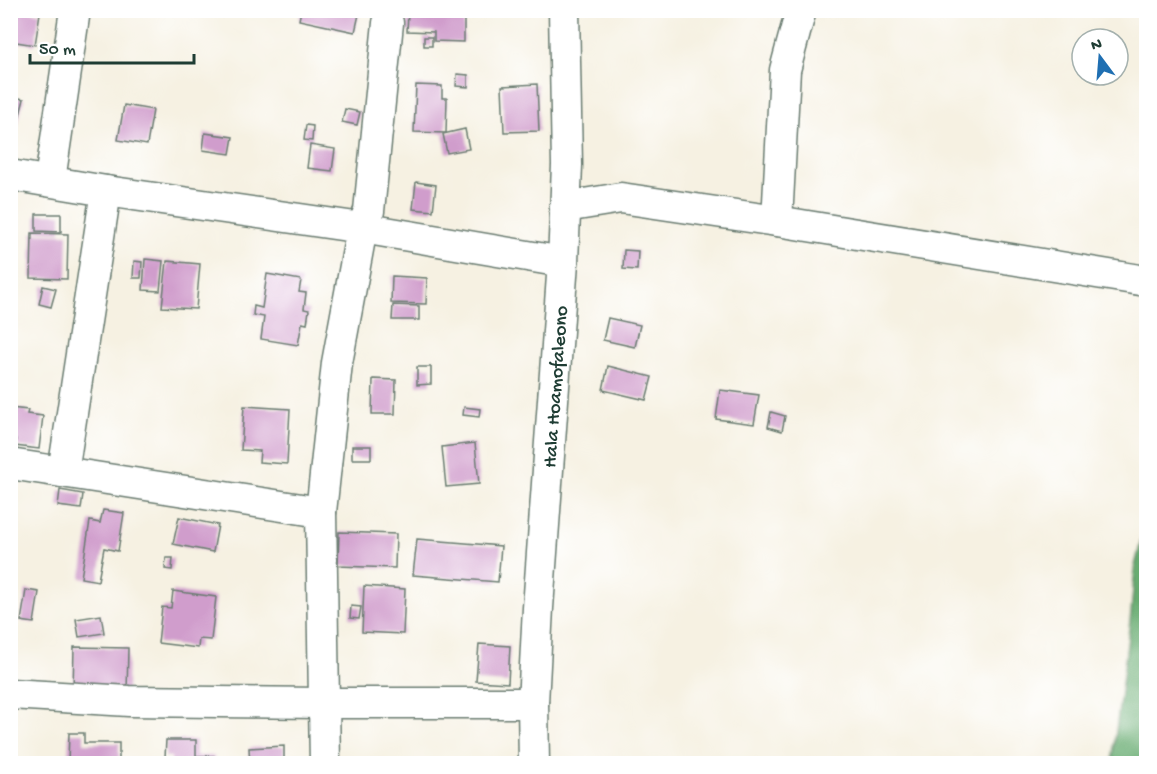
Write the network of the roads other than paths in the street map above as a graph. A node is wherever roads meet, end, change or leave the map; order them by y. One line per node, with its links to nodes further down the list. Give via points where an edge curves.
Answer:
1 (75, 10): 6 (street)
2 (564, 10): 8 (street, Hala Hoamofaleono)
3 (801, 10): 9 (street, via 784,70)
4 (388, 23): 10 (street, via 369,211)
5 (10, 175): 6 (street)
6 (50, 180): 7 (street)
7 (106, 191): 10 (street); 14 (street)
8 (565, 207): 9 (street, via 621,198); 11 (street, Hala Hoamofaleono)
9 (777, 221): 12 (street)
10 (362, 228): 11 (street); 15 (street, via 337,363)
11 (563, 262): 18 (street, Hala Hoamofaleono)
12 (1146, 281)
13 (10, 465): 14 (street)
14 (63, 472): 15 (street)
15 (321, 512): 17 (street)
16 (10, 694): 17 (street, via 129,701)
17 (323, 703): 18 (street); 19 (street)
18 (533, 703): 20 (street, Hala Hoamofaleono)
19 (324, 764)
20 (534, 764)

